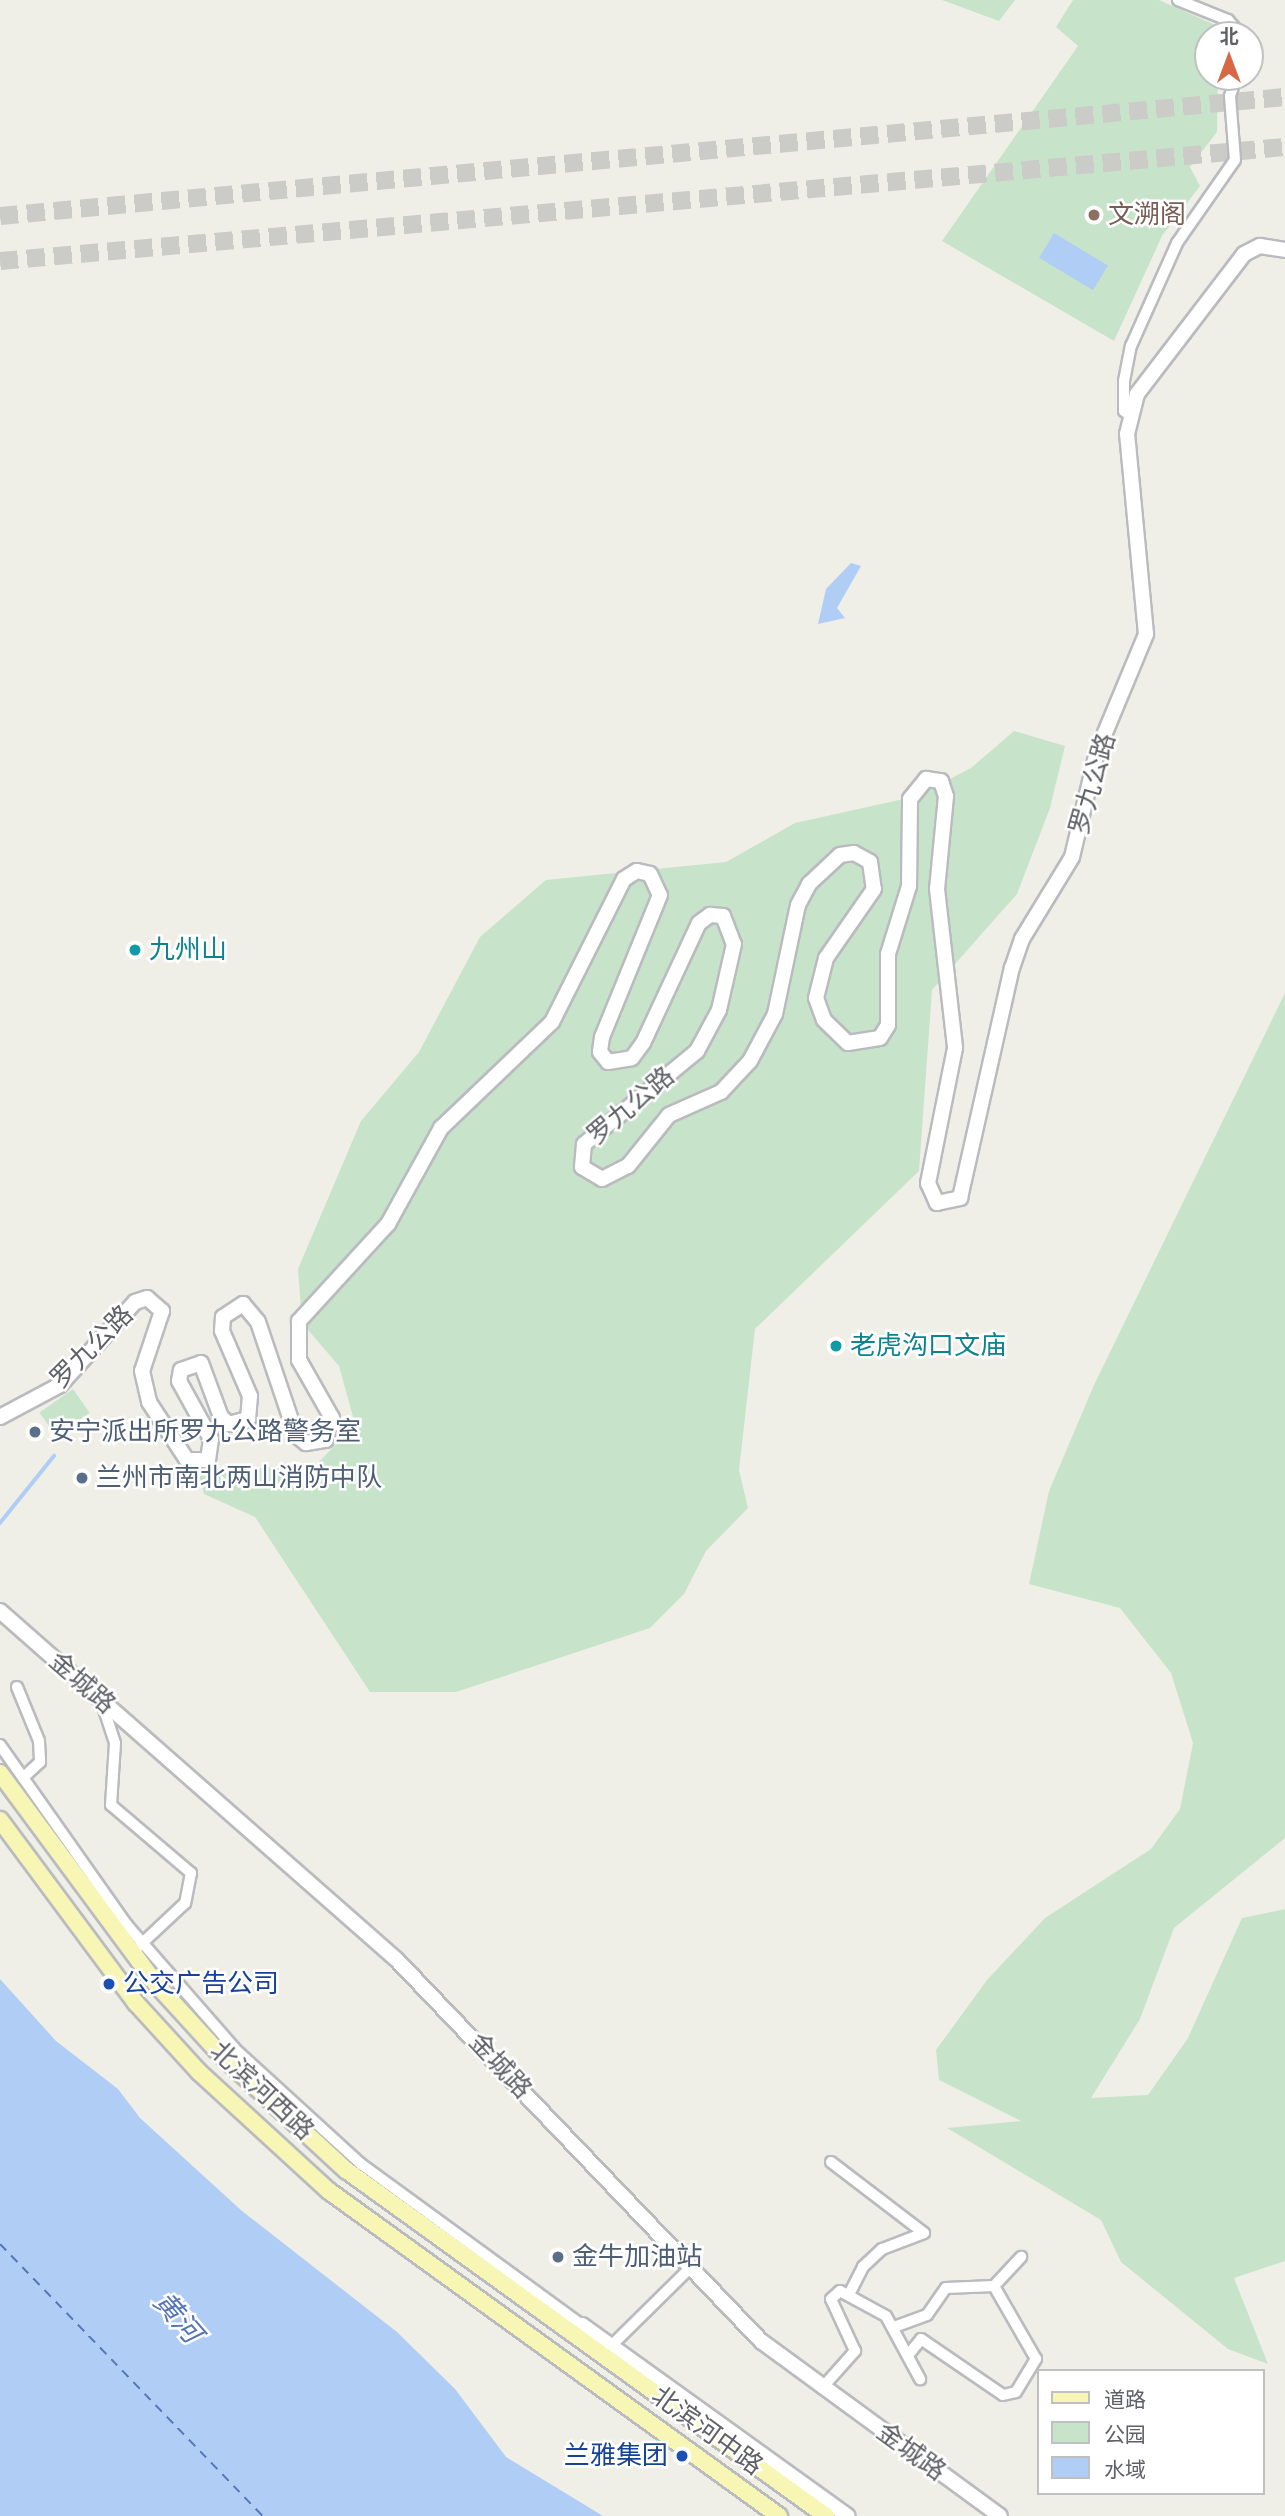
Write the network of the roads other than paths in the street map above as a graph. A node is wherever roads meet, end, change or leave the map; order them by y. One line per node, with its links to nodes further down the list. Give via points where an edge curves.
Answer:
1 (1178, 0): 2 (street)
2 (1229, 21)
3 (1232, 91): 5 (street, via 1235,160 1177,243 1131,346 1124,381 1125,411)
4 (1285, 250): 5 (street, 罗九公路, via 1260,246 1234,265 1149,372)
5 (1131, 417): 6 (street, 罗九公路, via 1146,634 1097,752 1072,857 1022,939 1012,968 960,1198 937,1203 928,1183 955,1048 937,890 946,796 941,781 926,779 910,799 909,886 888,954 888,1024 880,1038 848,1043 824,1020 816,998 822,966 874,889 870,862 854,853 840,855 809,884 797,905 775,1014 750,1061 721,1092 669,1115 628,1166 602,1179 582,1167 584,1144 697,1051 719,1010 734,944 723,916 710,915 699,923 643,1043 632,1058 608,1062 600,1052 602,1037 660,895 650,874 637,871 624,879 552,1022 441,1128 388,1224 299,1321 299,1360 332,1418 326,1440 306,1443 296,1435 258,1322 243,1304 223,1317 222,1331 250,1396 248,1419 229,1424 221,1417 201,1363 181,1370 182,1389 211,1439 208,1460 187,1460 149,1402 142,1371 162,1311 147,1298 135,1302 60,1385)
6 (0, 1417)
7 (0, 1611): 9 (street, 金城路)
8 (17, 1686): 12 (street, via 39,1741 40,1762)
9 (101, 1700): 14 (street, via 115,1743 111,1805 191,1873 185,1903); 17 (street, 金城路, via 397,1960)
10 (0, 1745): 12 (street)
11 (0, 1773): 14 (main road, 北滨河西路)
12 (23, 1778): 14 (street)
13 (0, 1820): 23 (main road, 北滨河西路, via 86,1943 200,2072 329,2191)
14 (136, 1948): 21 (main road, 北滨河西路, via 219,2053 346,2169)
15 (831, 2162): 19 (street, via 924,2233 882,2249 863,2267)
16 (1021, 2257): 18 (street)
17 (689, 2269): 22 (street); 26 (street, 金城路, via 761,2341)
18 (994, 2286): 20 (street, via 946,2288 927,2315); 24 (street, via 1036,2359 1016,2392 1003,2395 921,2339)
19 (849, 2295): 20 (street); 26 (street, via 840,2291 831,2298 855,2351)
20 (894, 2327): 24 (street)
21 (592, 2341): 22 (street); 28 (main road, 北滨河中路)
22 (611, 2346): 29 (street)
23 (550, 2352): 27 (main road, 北滨河中路)
24 (909, 2354): 25 (street)
25 (920, 2379)
26 (822, 2388): 30 (street, 金城路)
27 (779, 2516)
28 (826, 2516)
29 (848, 2516)
30 (1000, 2516)

